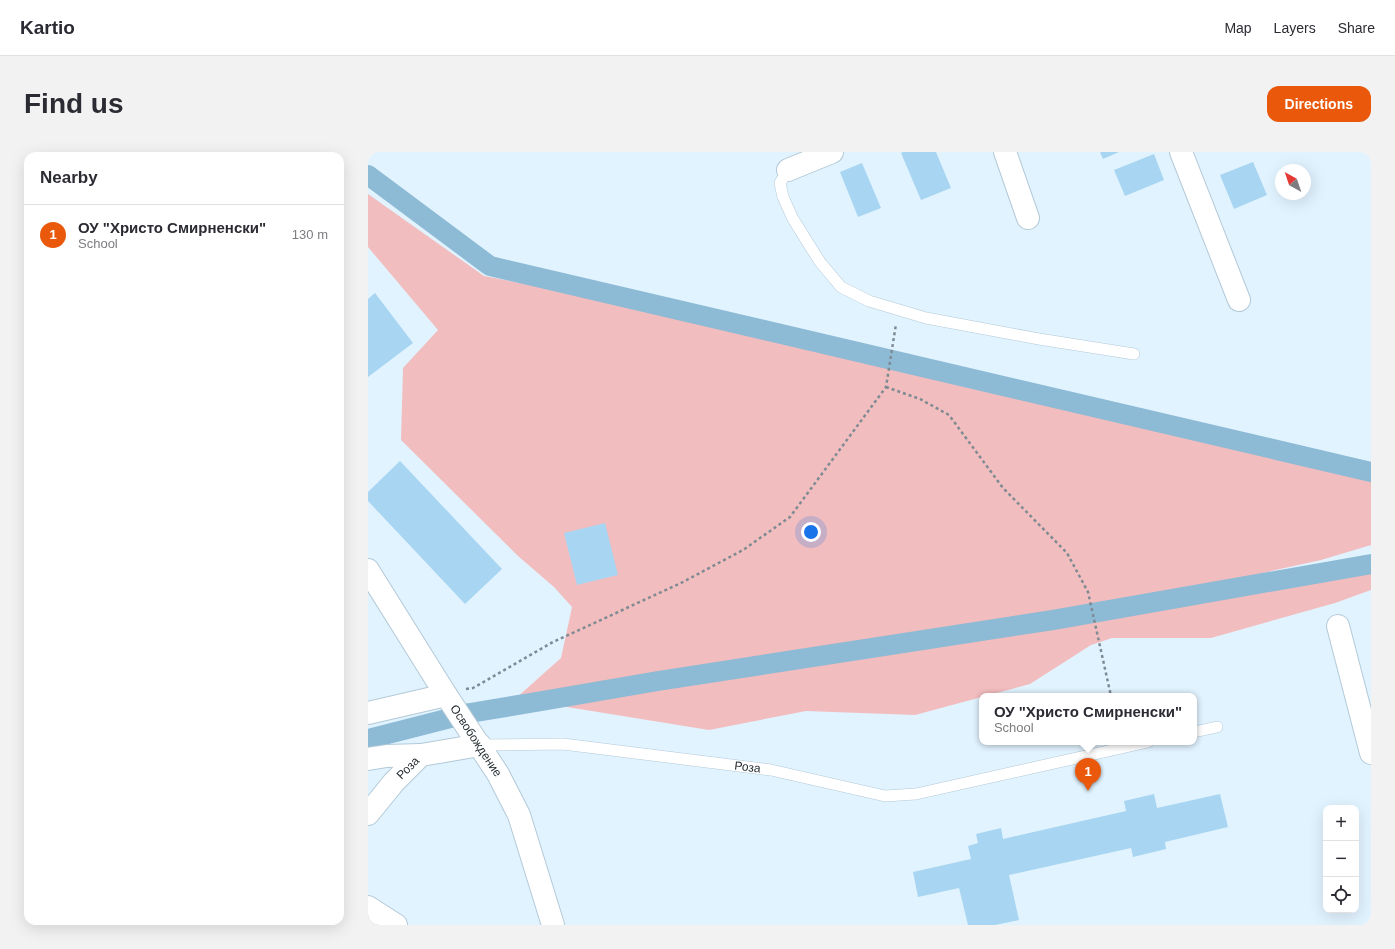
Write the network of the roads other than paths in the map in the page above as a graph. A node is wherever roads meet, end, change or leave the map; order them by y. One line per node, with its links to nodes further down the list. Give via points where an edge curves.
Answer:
1 (832, 152): 4 (street)
2 (1005, 152): 5 (street)
3 (1181, 152): 6 (street)
4 (788, 170): 7 (lane, via 780,183 783,197 820,262 841,287 869,301 926,318)
5 (1028, 218)
6 (1239, 300)
7 (1134, 354)
8 (368, 570): 10 (street, Освобождение)
9 (1338, 626): 16 (street)
10 (446, 695): 11 (street); 14 (street, Освобождение)
11 (368, 713)
12 (1217, 727): 13 (lane)
13 (1197, 731)
14 (480, 745): 15 (lane, Роза, via 563,744 763,769 885,796 916,794); 17 (street, Роза); 22 (street, Освобождение, via 519,815)
15 (1135, 745)
16 (1371, 753)
17 (421, 755): 18 (street); 19 (street, Роза, via 394,782)
18 (368, 759)
19 (368, 814)
20 (368, 907): 21 (street)
21 (396, 925)
22 (553, 925)

